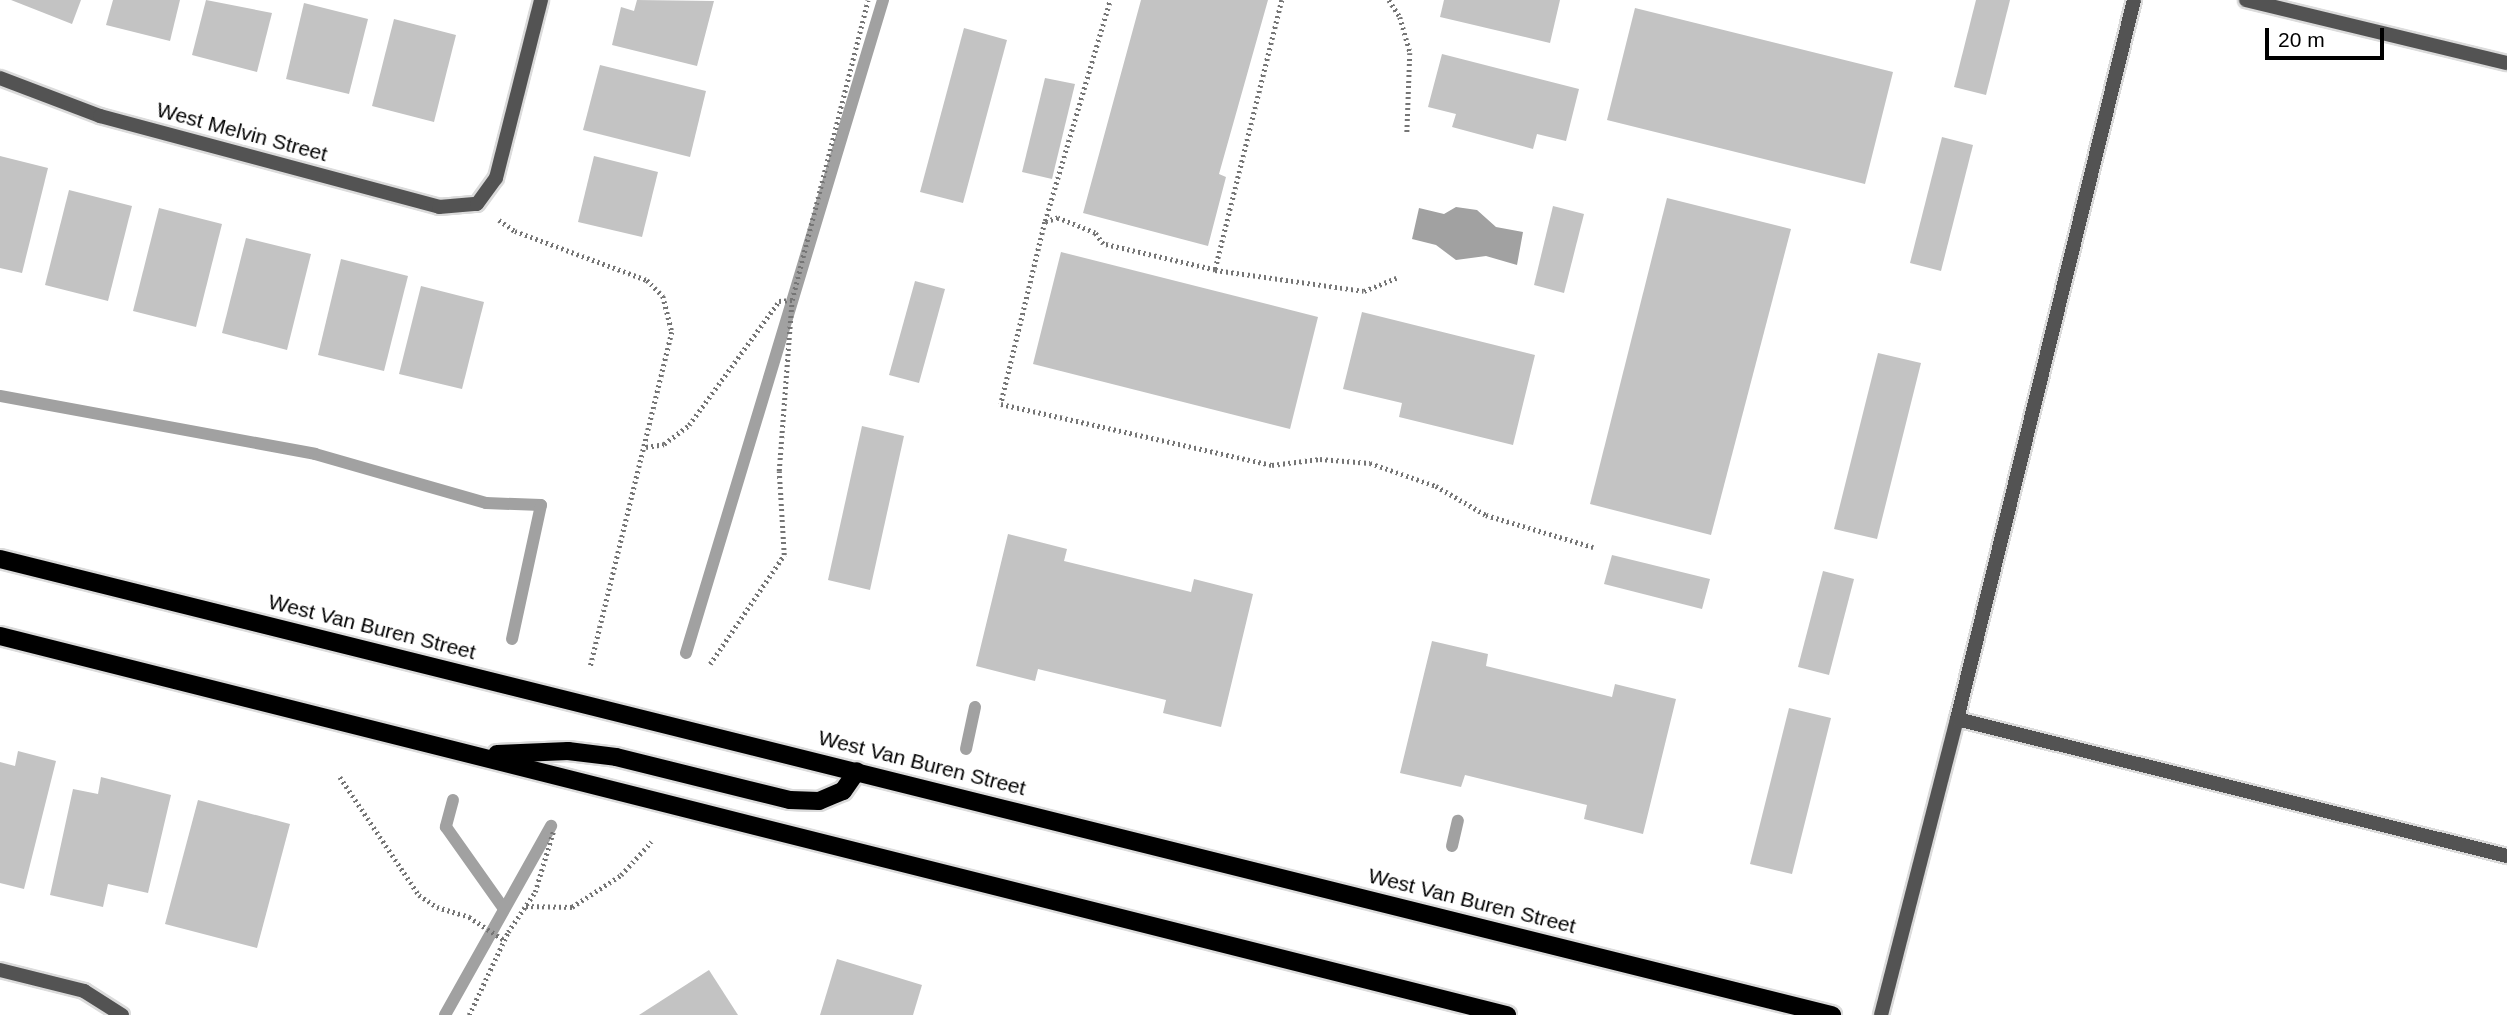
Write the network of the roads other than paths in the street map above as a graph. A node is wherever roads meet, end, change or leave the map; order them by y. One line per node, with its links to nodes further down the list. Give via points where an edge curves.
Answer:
1 (541, 0): 5 (street, West Melvin Street, via 496,178 477,204 439,207 100,116)
2 (2134, 0): 8 (street)
3 (2246, 0): 4 (street)
4 (2507, 63)
5 (0, 78)
6 (0, 559): 10 (main road, West Van Buren Street)
7 (0, 636): 9 (main road)
8 (1957, 719): 11 (street); 16 (street)
9 (476, 754): 10 (main road, via 568,751 616,757 790,800 818,801 843,792); 14 (main road)
10 (857, 771): 15 (main road, West Van Buren Street)
11 (2507, 856)
12 (0, 970): 13 (street, via 84,990)
13 (122, 1015)
14 (1507, 1015)
15 (1832, 1015)
16 (1881, 1015)

